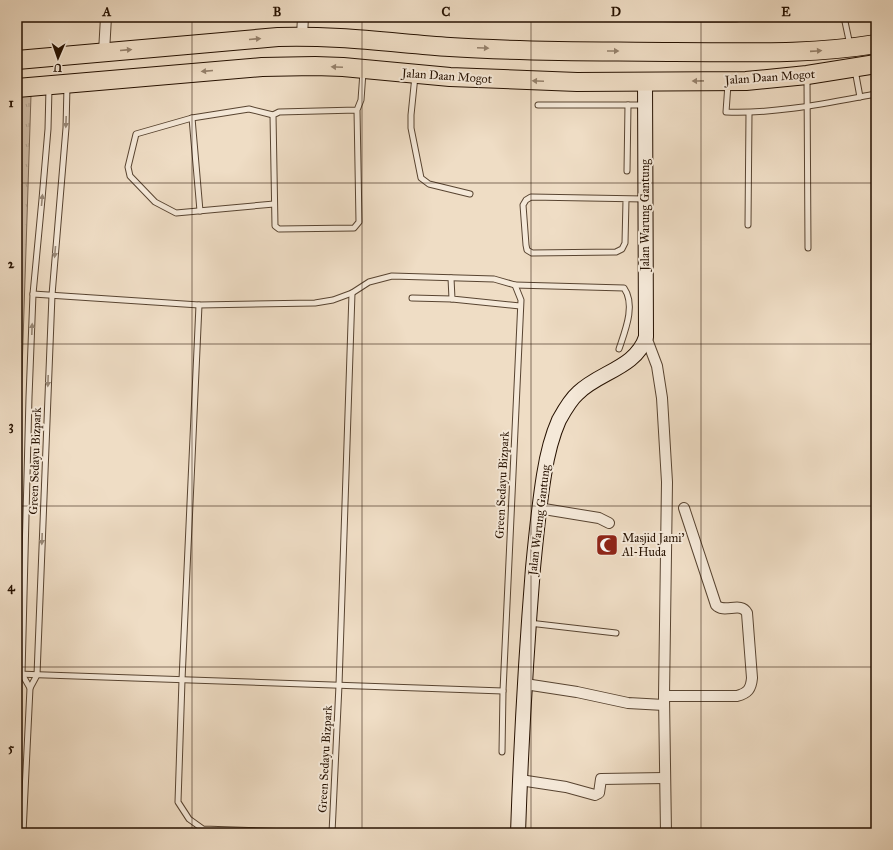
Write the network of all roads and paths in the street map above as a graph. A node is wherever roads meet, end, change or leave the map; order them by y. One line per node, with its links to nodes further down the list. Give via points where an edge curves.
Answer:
1 (106, 17): 7 (street)
2 (304, 17): 4 (street)
3 (844, 17): 5 (lane)
4 (302, 36): 6 (highway, Jalan Daan Mogot); 7 (highway, Jalan Daan Mogot, one-way to 4)
5 (849, 40): 8 (highway, Jalan Daan Mogot); 9 (highway, Jalan Daan Mogot, one-way to 5, via 814,52)
6 (392, 42): 9 (highway, Jalan Daan Mogot); 14 (highway, via 403,51 404,58 402,65)
7 (104, 44): 10 (highway, Jalan Daan Mogot)
8 (876, 44)
9 (452, 47): 17 (highway, via 440,54 439,61 440,68)
10 (17, 60)
11 (876, 64): 12 (highway, Jalan Daan Mogot)
12 (855, 68): 16 (highway, Jalan Daan Mogot); 24 (lane)
13 (363, 69): 14 (highway, Jalan Daan Mogot); 20 (highway, Jalan Daan Mogot, one-way to 20, via 315,66 262,67); 29 (lane, via 361,100)
14 (390, 72): 15 (highway, Jalan Daan Mogot)
15 (415, 74): 17 (highway, Jalan Daan Mogot); 34 (lane, via 411,128 421,178 429,184)
16 (807, 75): 19 (highway, Jalan Daan Mogot); 28 (lane)
17 (450, 77): 18 (highway, Jalan Daan Mogot, one-way to 17, via 565,82)
18 (645, 81): 19 (highway, Jalan Daan Mogot, one-way to 18); 27 (street, Jalan Warung Gantung)
19 (728, 81): 30 (lane, via 726,112)
20 (67, 83): 21 (highway, Jalan Daan Mogot); 45 (lane, Green Sedayu Bizpark, one-way to 45, via 66,128)
21 (49, 85): 22 (highway, Jalan Daan Mogot); 43 (lane, Green Sedayu Bizpark, one-way to 21, via 48,129)
22 (17, 88)
23 (876, 94): 24 (lane)
24 (860, 97): 28 (lane)
25 (538, 104): 26 (lane)
26 (628, 105): 27 (lane); 33 (lane)
27 (644, 105): 36 (street, Jalan Warung Gantung)
28 (808, 106): 30 (lane); 40 (lane)
29 (357, 110): 31 (lane, via 279,112); 37 (lane, via 359,222 354,228 279,229 275,226)
30 (748, 113): 39 (lane)
31 (273, 115): 32 (lane, via 249,109); 37 (lane)
32 (192, 118): 38 (lane); 38 (lane, via 136,134 128,167 130,176 155,202 176,213)
33 (627, 171)
34 (470, 194)
35 (626, 200): 35 (lane, via 625,243 622,249 616,252 532,253 527,250 523,205 531,197); 36 (lane)
36 (645, 200): 50 (street, Jalan Warung Gantung)
37 (274, 204): 38 (lane)
38 (200, 211)
39 (748, 225)
40 (808, 248)
41 (451, 278): 42 (lane, via 494,280); 44 (lane, via 392,276 370,282); 47 (lane)
42 (515, 285): 49 (lane, Green Sedayu Bizpark, via 521,300); 51 (lane, via 624,288 628,294 629,306 626,328)
43 (33, 294): 45 (lane); 57 (lane, Green Sedayu Bizpark, one-way to 43)
44 (352, 294): 48 (lane, via 315,303); 61 (lane, Green Sedayu Bizpark)
45 (52, 295): 48 (lane); 58 (lane, Green Sedayu Bizpark, one-way to 58)
46 (412, 298): 47 (lane)
47 (452, 299): 49 (lane)
48 (200, 305): 59 (lane)
49 (520, 306): 63 (lane, Green Sedayu Bizpark)
50 (646, 337): 52 (street, Jalan Warung Gantung, via 643,346 628,361 577,393 559,419 551,440); 64 (street, via 657,366 662,398 667,482)
51 (619, 348)
52 (538, 508): 54 (street, via 599,518); 55 (street, Jalan Warung Gantung)
53 (684, 508): 64 (street, via 716,605 724,609 742,608 747,613 752,678 749,691 743,695)
54 (610, 523)
55 (528, 623): 56 (lane); 60 (street, Jalan Warung Gantung)
56 (616, 633)
57 (20, 674): 58 (lane); 62 (lane)
58 (37, 675): 59 (lane); 62 (lane, Green Sedayu Bizpark)
59 (182, 680): 61 (lane); 69 (lane, via 178,802 189,819 203,829)
60 (525, 684): 64 (street, via 628,703); 67 (street, Jalan Warung Gantung)
61 (339, 685): 63 (lane); 70 (lane, Green Sedayu Bizpark)
62 (30, 688): 68 (lane, Green Sedayu Bizpark)
63 (503, 691): 65 (lane, Green Sedayu Bizpark)
64 (664, 700): 66 (street)
65 (502, 752)
66 (665, 778): 67 (street, via 601,779 599,793 594,795 566,787); 72 (street)
67 (520, 780): 71 (street, Jalan Warung Gantung)
68 (23, 833)
69 (320, 833)
70 (332, 833)
71 (518, 833)
72 (666, 833)

